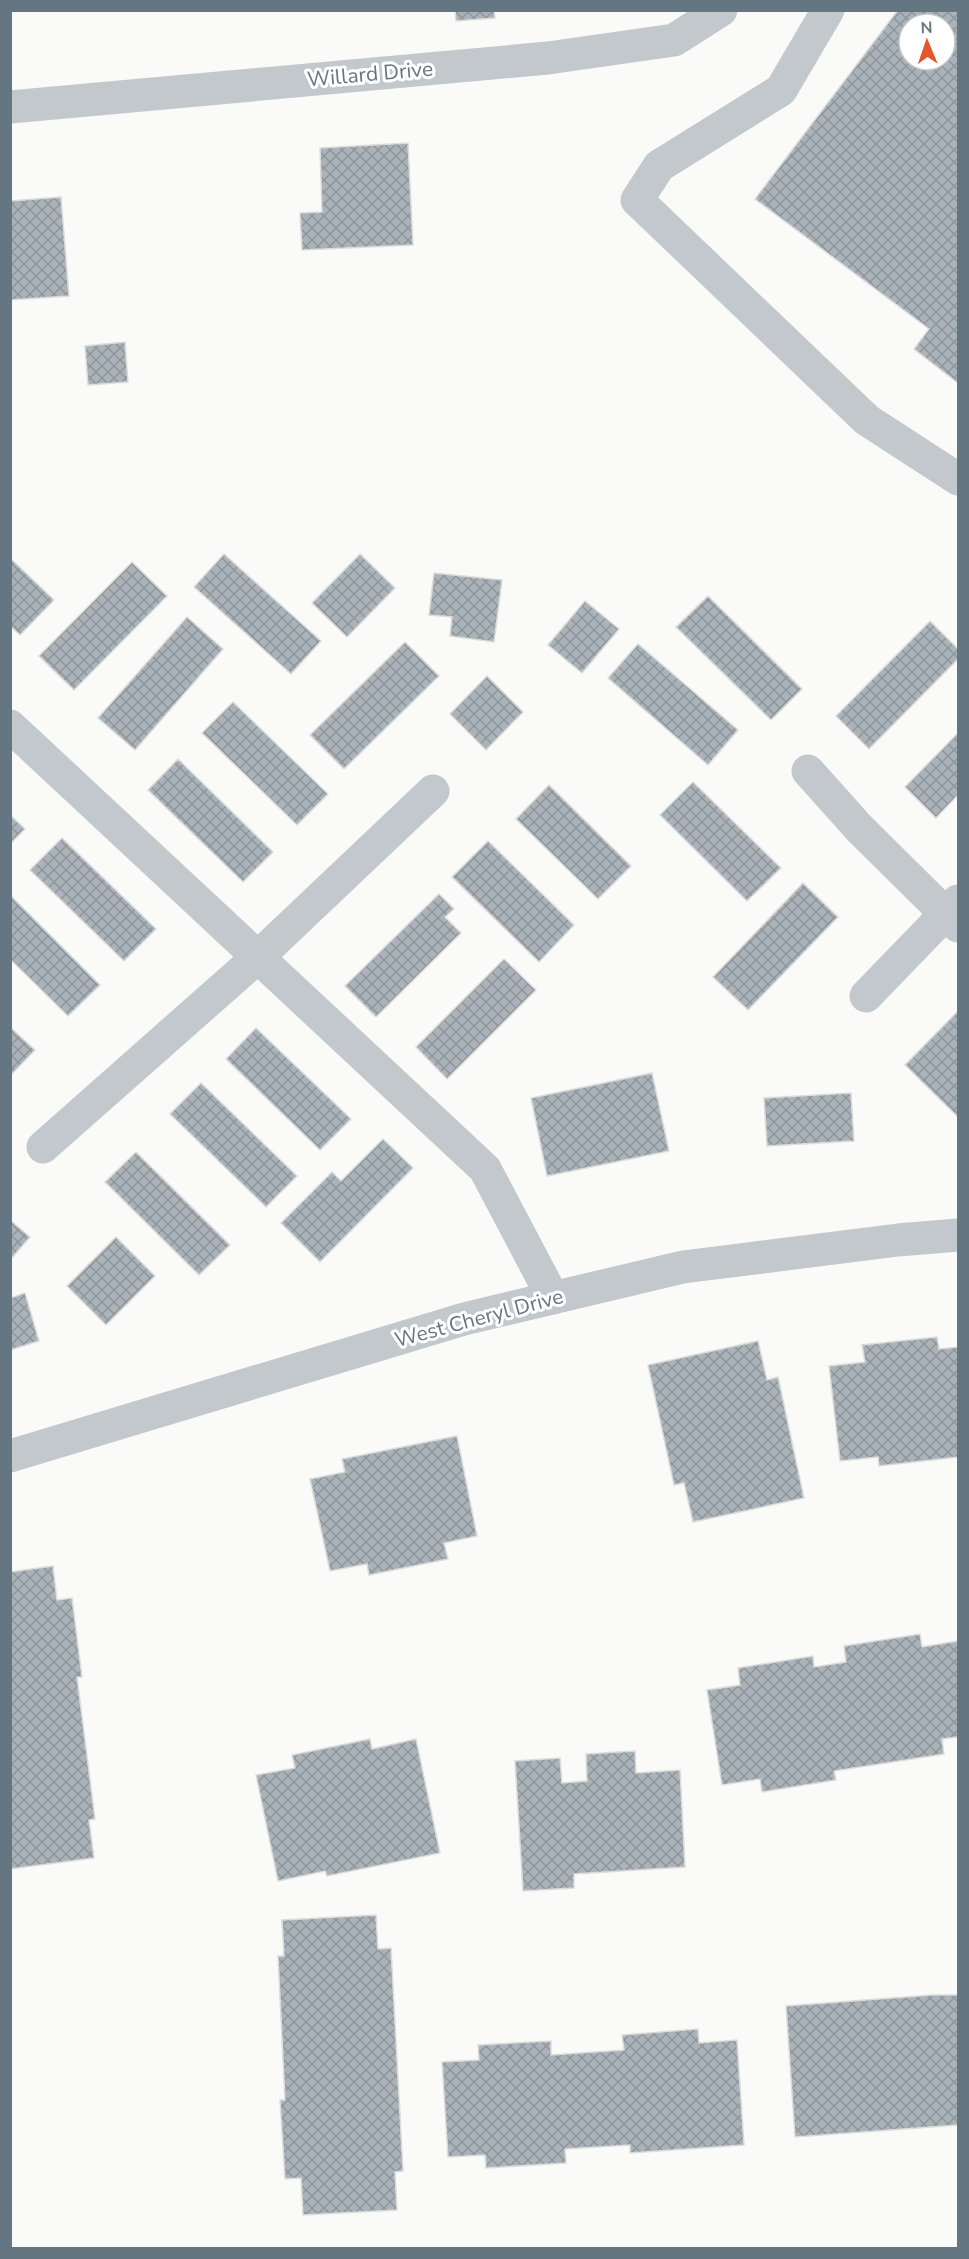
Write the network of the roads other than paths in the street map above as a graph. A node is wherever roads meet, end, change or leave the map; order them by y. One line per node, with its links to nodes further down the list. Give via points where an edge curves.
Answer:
1 (721, 10): 3 (street, Willard Drive, via 674,40 549,58)
2 (828, 10): 4 (street, via 781,90 659,166 637,200 867,420)
3 (10, 107)
4 (958, 479)
5 (10, 726): 9 (street)
6 (808, 771): 8 (street, via 859,828)
7 (433, 791): 9 (street)
8 (954, 914): 10 (street)
9 (259, 956): 11 (street); 13 (street, via 485,1169)
10 (866, 996)
11 (43, 1147)
12 (958, 1235): 13 (street, West Cheryl Drive, via 683,1267)
13 (553, 1298): 14 (street, West Cheryl Drive, via 464,1319)
14 (10, 1456)

